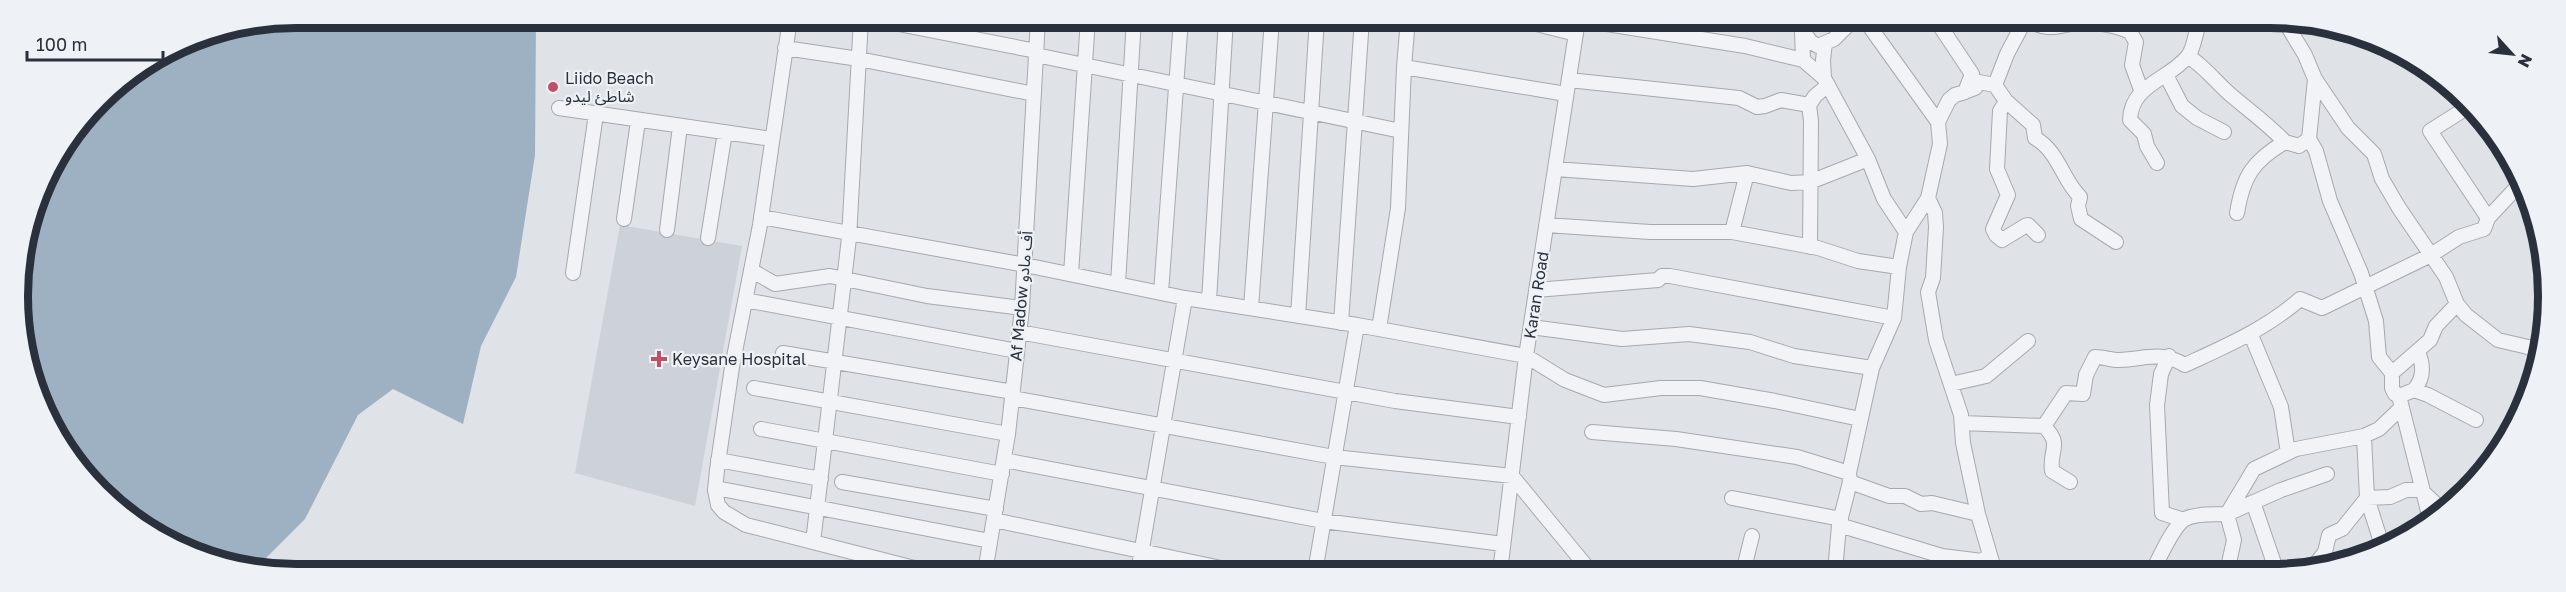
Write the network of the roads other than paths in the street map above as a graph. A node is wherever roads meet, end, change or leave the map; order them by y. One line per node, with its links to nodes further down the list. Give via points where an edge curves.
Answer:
1 (788, 28): 27 (street)
2 (861, 28): 30 (street)
3 (916, 28): 28 (street)
4 (1037, 28): 28 (street, Af Madow أف مادو)
5 (1087, 28): 32 (street)
6 (1134, 28): 34 (street)
7 (1180, 28): 38 (street)
8 (1225, 28): 44 (street)
9 (1271, 28): 46 (street)
10 (1316, 28): 50 (street)
11 (1361, 28): 53 (street)
12 (1407, 28): 33 (street)
13 (1551, 28): 25 (street)
14 (1578, 28): 25 (street, Karan Road)
15 (1630, 28): 31 (street, via 1744,46)
16 (1798, 28): 31 (street)
17 (1800, 28): 26 (street, via 1811,42 1818,46)
18 (1845, 28): 26 (street)
19 (1870, 28): 54 (street)
20 (1941, 28): 42 (street, via 1972,74)
21 (2022, 28): 39 (street)
22 (2126, 28): 41 (street, via 2136,42 2132,65)
23 (2197, 28): 29 (street)
24 (2289, 29): 36 (street)
25 (1576, 34): 40 (street, Karan Road)
26 (1825, 43): 37 (street, via 1822,60)
27 (785, 48): 30 (street); 59 (street)
28 (1036, 53): 32 (street); 43 (street, Af Madow أف مادو)
29 (2188, 56): 35 (street); 61 (street)
30 (859, 58): 43 (street); 77 (street)
31 (1803, 60): 37 (street)
32 (1083, 65): 34 (street); 87 (street)
33 (1404, 67): 40 (street); 56 (street)
34 (1131, 75): 38 (street); 89 (street)
35 (2166, 75): 41 (street); 58 (street, via 2182,106)
36 (2315, 79): 60 (street); 82 (street, via 2348,128 2374,154 2393,199)
37 (1826, 81): 47 (street); 62 (street)
38 (1176, 84): 44 (street); 92 (street)
39 (1995, 85): 42 (street, via 1979,82); 45 (street)
40 (1567, 87): 47 (street, via 1738,98 1757,106 1781,100); 64 (street, Karan Road)
41 (2141, 90): 63 (street, via 2131,107 2130,120 2144,134)
42 (1965, 92): 54 (street, via 1949,100)
43 (1034, 94): 83 (street, Af Madow أف مادو)
44 (1221, 94): 46 (street); 95 (street)
45 (2006, 101): 78 (street, via 2000,111 1997,169 2008,191 1993,229 2002,240 2028,225); 80 (street, via 2033,125 2035,138 2057,158 2080,197 2081,219)
46 (1266, 103): 50 (street); 98 (street)
47 (1809, 105): 66 (street)
48 (559, 108): 51 (street)
49 (2463, 111): 71 (street, via 2430,131)
50 (1311, 112): 53 (street); 99 (street)
51 (596, 114): 52 (street); 86 (street)
52 (639, 121): 55 (street); 72 (street)
53 (1355, 121): 56 (street); 102 (street)
54 (1938, 122): 68 (street, via 1940,144)
55 (680, 126): 57 (street); 74 (street)
56 (1401, 131): 105 (street, via 1398,208)
57 (725, 132): 59 (street); 79 (street)
58 (2224, 132)
59 (772, 139): 70 (street)
60 (2309, 140): 61 (street, via 2299,146); 90 (street)
61 (2285, 142): 69 (street, via 2252,167 2240,192)
62 (1868, 159): 66 (street); 76 (street, via 1884,199)
63 (2157, 163)
64 (1555, 169): 65 (street, via 1693,179); 73 (street, Karan Road)
65 (1747, 173): 66 (street, via 1791,183); 75 (street)
66 (1810, 182): 81 (street)
67 (2515, 189): 71 (street)
68 (1928, 198): 76 (street); 119 (street, via 1936,227 1933,278 1928,292 1936,340)
69 (2236, 213)
70 (761, 218): 77 (street); 85 (street)
71 (2488, 218): 82 (street, via 2484,229 2459,237)
72 (624, 219)
73 (1546, 225): 75 (street, via 1650,232); 91 (street, Karan Road)
74 (667, 230)
75 (1732, 232): 81 (street)
76 (1906, 232): 84 (street)
77 (850, 233): 83 (street); 88 (street)
78 (2038, 235)
79 (708, 238)
80 (2116, 242)
81 (1810, 247): 84 (street, via 1858,261)
82 (2430, 255): 90 (street); 96 (street, via 2446,277)
83 (1025, 265): 87 (street); 97 (street, Af Madow أف مادو)
84 (1899, 267): 100 (street)
85 (751, 270): 88 (street, via 775,284 830,276); 94 (street)
86 (573, 273)
87 (1071, 274): 89 (street)
88 (845, 279): 97 (street, via 927,296); 101 (street)
89 (1118, 284): 92 (street)
90 (2365, 287): 107 (street, via 2322,308 2300,298); 118 (street, via 2376,321 2379,357)
91 (1536, 290): 100 (street, via 1670,276); 104 (street, Karan Road)
92 (1161, 292): 93 (street)
93 (1185, 298): 95 (street); 115 (street)
94 (745, 300): 101 (street); 139 (street)
95 (1209, 301): 98 (street)
96 (2457, 304): 109 (street, via 2474,323 2498,340); 111 (street)
97 (1022, 308): 106 (street, Af Madow أف مادو)
98 (1251, 308): 99 (street)
99 (1298, 316): 102 (street)
100 (1894, 318): 117 (street)
101 (840, 319): 110 (street); 116 (street)
102 (1341, 323): 103 (street)
103 (1357, 325): 105 (street); 122 (street)
104 (1531, 327): 113 (street, Karan Road); 117 (street, via 1622,339 1689,334 1749,342 1794,356)
105 (1379, 329): 113 (street)
106 (1019, 332): 110 (street, Af Madow أف مادو); 115 (street)
107 (2251, 335): 114 (street, via 2185,365); 137 (street, via 2281,407)
108 (2028, 341): 119 (street, via 1986,376)
109 (2532, 349)
110 (1017, 351): 123 (street, Af Madow أف مادو)
111 (2418, 352): 118 (street); 121 (street, via 2421,381)
112 (783, 353): 116 (street)
113 (1526, 356): 126 (street, Karan Road); 127 (street, via 1565,380 1605,395 1700,388)
114 (2169, 356): 131 (street, via 2116,360 2095,357 2086,375 2083,394 2066,393); 159 (street, via 2161,374 2157,405 2162,513)
115 (1174, 360): 122 (street); 130 (street)
116 (836, 361): 123 (street); 124 (street)
117 (1872, 368): 127 (street)
118 (2392, 373): 125 (street, via 2392,388)
119 (1951, 384): 129 (street)
120 (754, 388): 124 (street)
121 (2414, 390): 125 (street); 128 (street)
122 (1346, 391): 126 (street); 138 (street)
123 (1012, 395): 130 (street); 134 (street, Af Madow أف مادو)
124 (831, 401): 134 (street); 136 (street)
125 (2401, 401): 135 (street, via 2379,429); 149 (street)
126 (1519, 417): 142 (street, Karan Road)
127 (1860, 419): 143 (street)
128 (2476, 420)
129 (1962, 423): 131 (street); 156 (street)
130 (1163, 426): 138 (street); 148 (street)
131 (2044, 426): 146 (street, via 2054,436 2052,471)
132 (761, 429): 136 (street)
133 (1592, 432): 143 (street, via 1676,439 1797,457)
134 (1008, 434): 140 (street, Af Madow أف مادو)
135 (2364, 436): 137 (street, via 2314,444); 151 (street)
136 (826, 441): 140 (street); 144 (street)
137 (2288, 453): 157 (street, via 2254,469)
138 (1334, 457): 142 (street); 160 (street)
139 (718, 460): 144 (street); 147 (street)
140 (1003, 467): 148 (street); 158 (street, Af Madow أف مادو)
141 (2327, 474): 152 (street)
142 (1512, 476): 166 (street, Karan Road); 177 (street)
143 (1849, 477): 156 (street, via 1889,496 1905,496 1921,504); 161 (street)
144 (821, 479): 154 (street)
145 (842, 482): 158 (street)
146 (2070, 482)
147 (716, 488): 154 (street); 165 (street, via 718,505 736,520)
148 (1152, 490): 160 (street); 167 (street)
149 (2421, 490): 151 (street); 153 (street); 155 (street)
150 (1732, 498): 161 (street)
151 (2367, 498): 163 (street); 170 (street, via 2342,529 2329,535)
152 (2253, 502): 157 (street); 184 (street)
153 (2437, 505)
154 (817, 507): 164 (street); 165 (street)
155 (2428, 512)
156 (1978, 514): 169 (street)
157 (2227, 514): 159 (street); 183 (street, via 2234,540)
158 (995, 515): 164 (street, Af Madow أف مادو); 167 (street)
159 (2184, 520): 182 (street)
160 (1323, 521): 166 (street); 175 (street)
161 (1840, 522): 168 (street); 179 (street)
162 (1752, 536): 178 (street)
163 (2380, 539)
164 (990, 541): 172 (street, Af Madow أف مادو)
165 (813, 542): 171 (street)
166 (1503, 544): 176 (street, Karan Road)
167 (1142, 550): 173 (street); 174 (street)
168 (1942, 556): 169 (street, via 1982,561); 180 (street)
169 (1989, 556): 181 (street)
170 (2328, 557)
171 (899, 564)
172 (986, 564)
173 (1139, 564)
174 (1204, 564)
175 (1316, 564)
176 (1501, 564)
177 (1584, 564)
178 (1745, 564)
179 (1839, 564)
180 (1940, 564)
181 (1992, 564)
182 (2156, 564)
183 (2230, 564)
184 (2274, 564)

